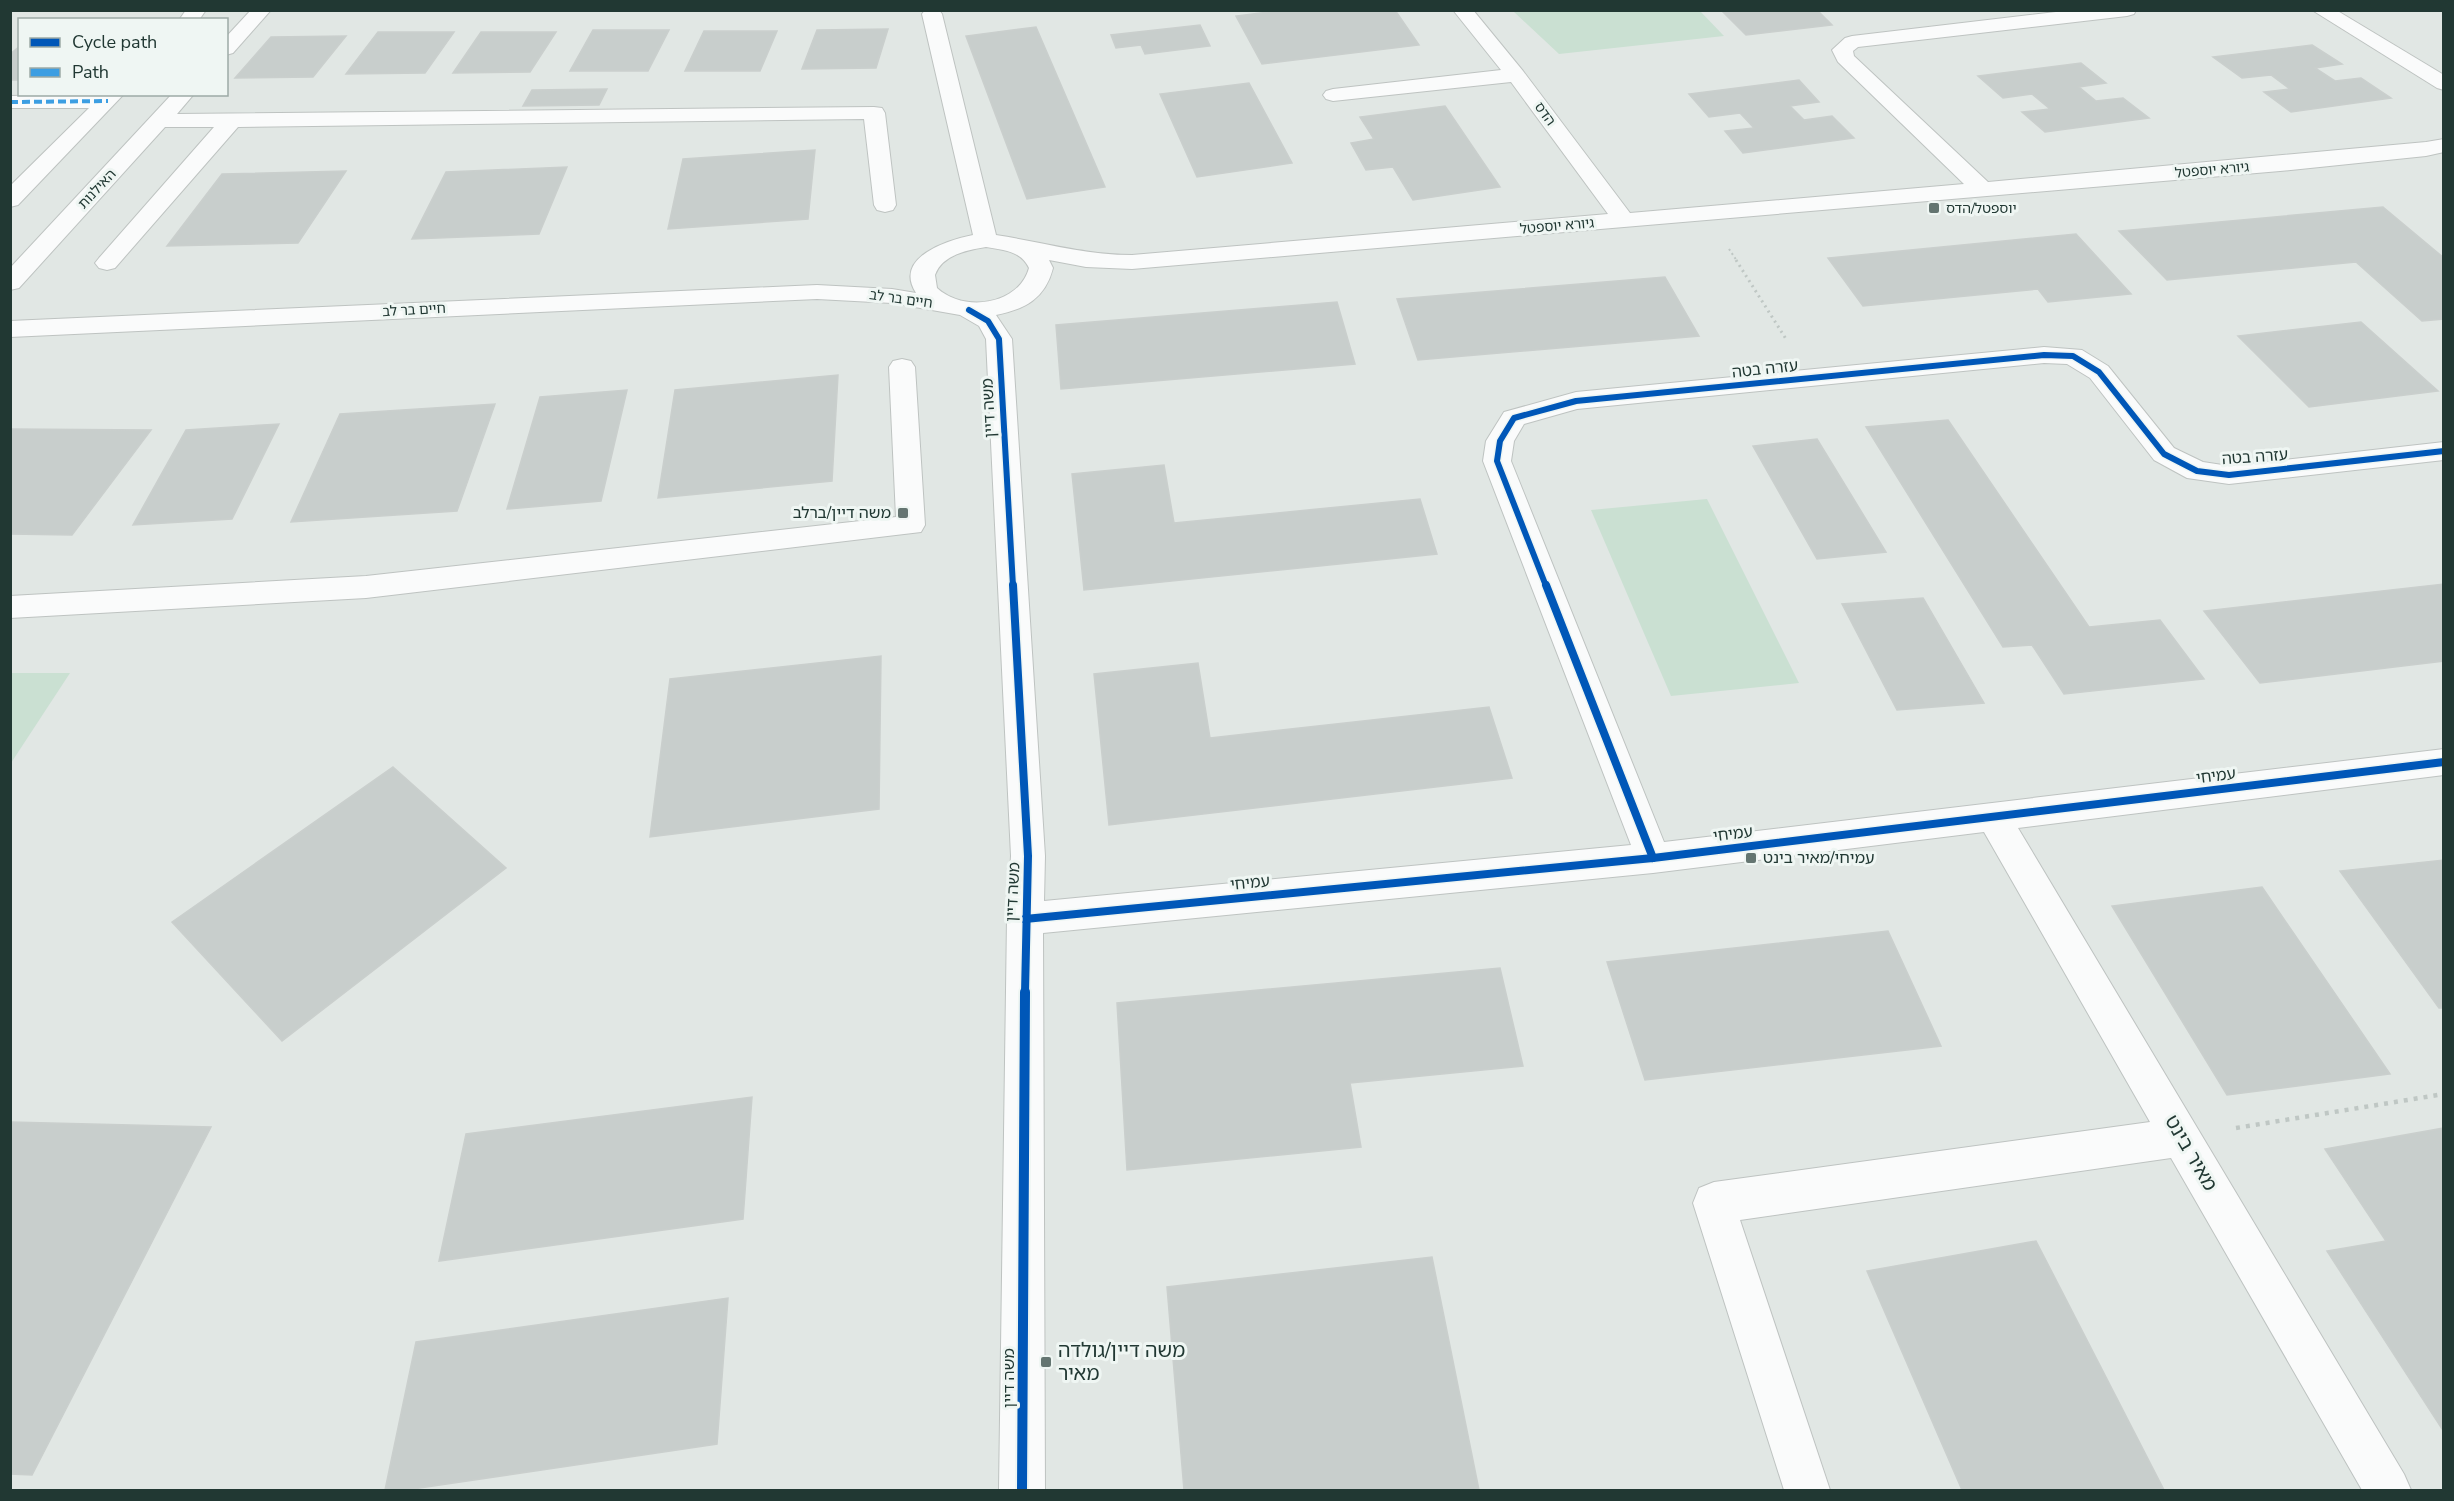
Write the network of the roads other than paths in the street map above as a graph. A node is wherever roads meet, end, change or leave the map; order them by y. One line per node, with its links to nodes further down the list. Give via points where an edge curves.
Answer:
1 (262, 10): 8 (street)
2 (1462, 10): 9 (street, הדס)
3 (1977, 10): 7 (street)
4 (2127, 10): 7 (street)
5 (2321, 10): 10 (street)
6 (932, 14): 22 (street)
7 (1995, 26): 18 (street, via 1852,42 1842,50 1845,58)
8 (228, 47)
9 (1516, 75): 11 (street); 21 (street, הדס)
10 (2444, 84)
11 (1334, 95)
12 (182, 96): 16 (street, האילנות)
13 (111, 98): 14 (street); 19 (street)
14 (10, 102)
15 (232, 120): 16 (street); 20 (street, via 874,113); 26 (street)
16 (160, 121): 27 (street, האילנות)
17 (2438, 152): 18 (street, גיורא יוספטל)
18 (1981, 188): 21 (street, גיורא יוספטל)
19 (10, 200)
20 (885, 205)
21 (1624, 220): 25 (street, גיורא יוספטל)
22 (986, 240): 23 (street); 24 (street, via 948,249)
23 (1013, 243): 25 (street, גיורא יוספטל, via 1061,258); 28 (street, via 1027,249 1041,266)
24 (933, 258): 29 (street, חיים בר לב); 31 (street, via 922,279 926,290 935,299)
25 (1132, 262): 28 (street, גיורא יוספטל)
26 (107, 263)
27 (10, 283)
28 (1036, 287): 30 (street)
29 (817, 292): 31 (street, חיים בר לב, via 892,296); 32 (street, חיים בר לב)
30 (1016, 301): 31 (street, via 993,308); 33 (street, משה דיין)
31 (959, 308): 33 (street, via 978,313 992,324)
32 (10, 329)
33 (999, 339): 40 (street, משה דיין, via 1029,856)
34 (902, 367): 36 (street, via 911,525 366,586)
35 (2444, 451): 39 (street, עזרה בטה, via 2229,475 2197,471 2164,454 2099,372 2073,356 2044,355 1576,401 1514,418 1500,441 1497,461)
36 (10, 607)
37 (2444, 762): 38 (street, עמיחי)
38 (1994, 817): 39 (street, עמיחי); 41 (street, מאיר בינט)
39 (1653, 858): 40 (street, עמיחי)
40 (1025, 919): 42 (street, משה דיין)
41 (2181, 1137): 43 (street, via 1714,1203); 44 (street, מאיר בינט)
42 (1022, 1491)
43 (1807, 1491)
44 (2388, 1491)

